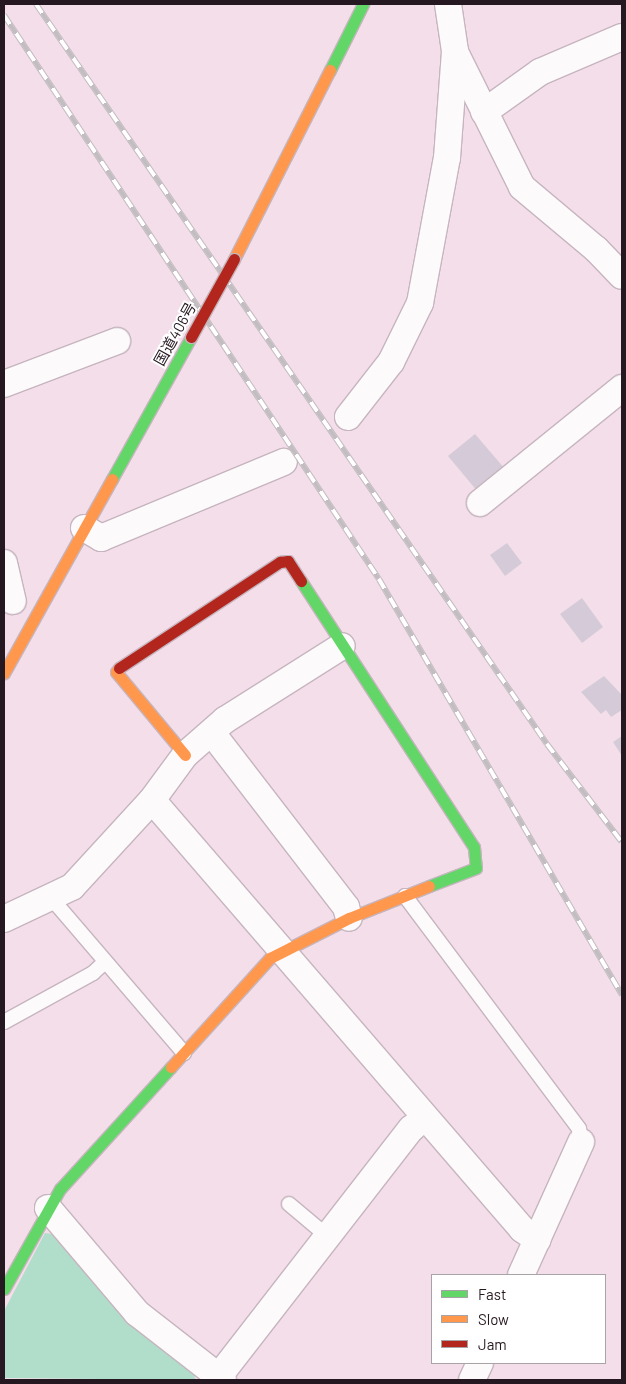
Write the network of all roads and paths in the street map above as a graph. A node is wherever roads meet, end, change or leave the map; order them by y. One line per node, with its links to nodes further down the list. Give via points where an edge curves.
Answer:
1 (363, 4): 13 (main road, 国道406号, bridge, via 234,259)
2 (448, 4): 4 (street)
3 (622, 37): 5 (street, via 540,72)
4 (455, 51): 5 (street); 10 (street, via 446,158 420,303 391,362)
5 (484, 112): 6 (street, via 522,187 596,249)
6 (622, 276)
7 (117, 341): 8 (street)
8 (4, 384)
9 (622, 388): 12 (street)
10 (348, 417)
11 (284, 462): 13 (street, via 101,538)
12 (480, 503)
13 (84, 528): 16 (main road, 国道406号)
14 (4, 563): 15 (street)
15 (9, 599): 16 (street)
16 (35, 615): 18 (main road, 国道406号)
17 (342, 646): 19 (street, via 225,720); 20 (main road, via 288,561 280,562 123,663 116,672 118,677); 22 (main road, via 478,858 476,868 469,873)
18 (4, 673)
19 (212, 733): 20 (street); 24 (street, via 346,907)
20 (185, 755): 21 (street)
21 (152, 800): 23 (street, via 87,872); 26 (street)
22 (405, 896): 24 (main road); 31 (lane, via 579,1129)
23 (52, 899): 25 (street); 27 (lane)
24 (349, 918): 26 (main road)
25 (4, 919)
26 (283, 949): 29 (main road); 30 (street)
27 (105, 962): 28 (lane, via 93,973); 29 (lane)
28 (4, 1022)
29 (184, 1053): 33 (main road, via 60,1189)
30 (425, 1117): 34 (street); 35 (street, via 522,1229)
31 (581, 1142): 35 (street)
32 (289, 1204): 34 (lane)
33 (48, 1208): 37 (main road); 39 (street, via 137,1313)
34 (327, 1236): 39 (street)
35 (538, 1240): 36 (street)
36 (521, 1274)
37 (4, 1289)
38 (480, 1364): 40 (street)
39 (219, 1379)
40 (472, 1380)

